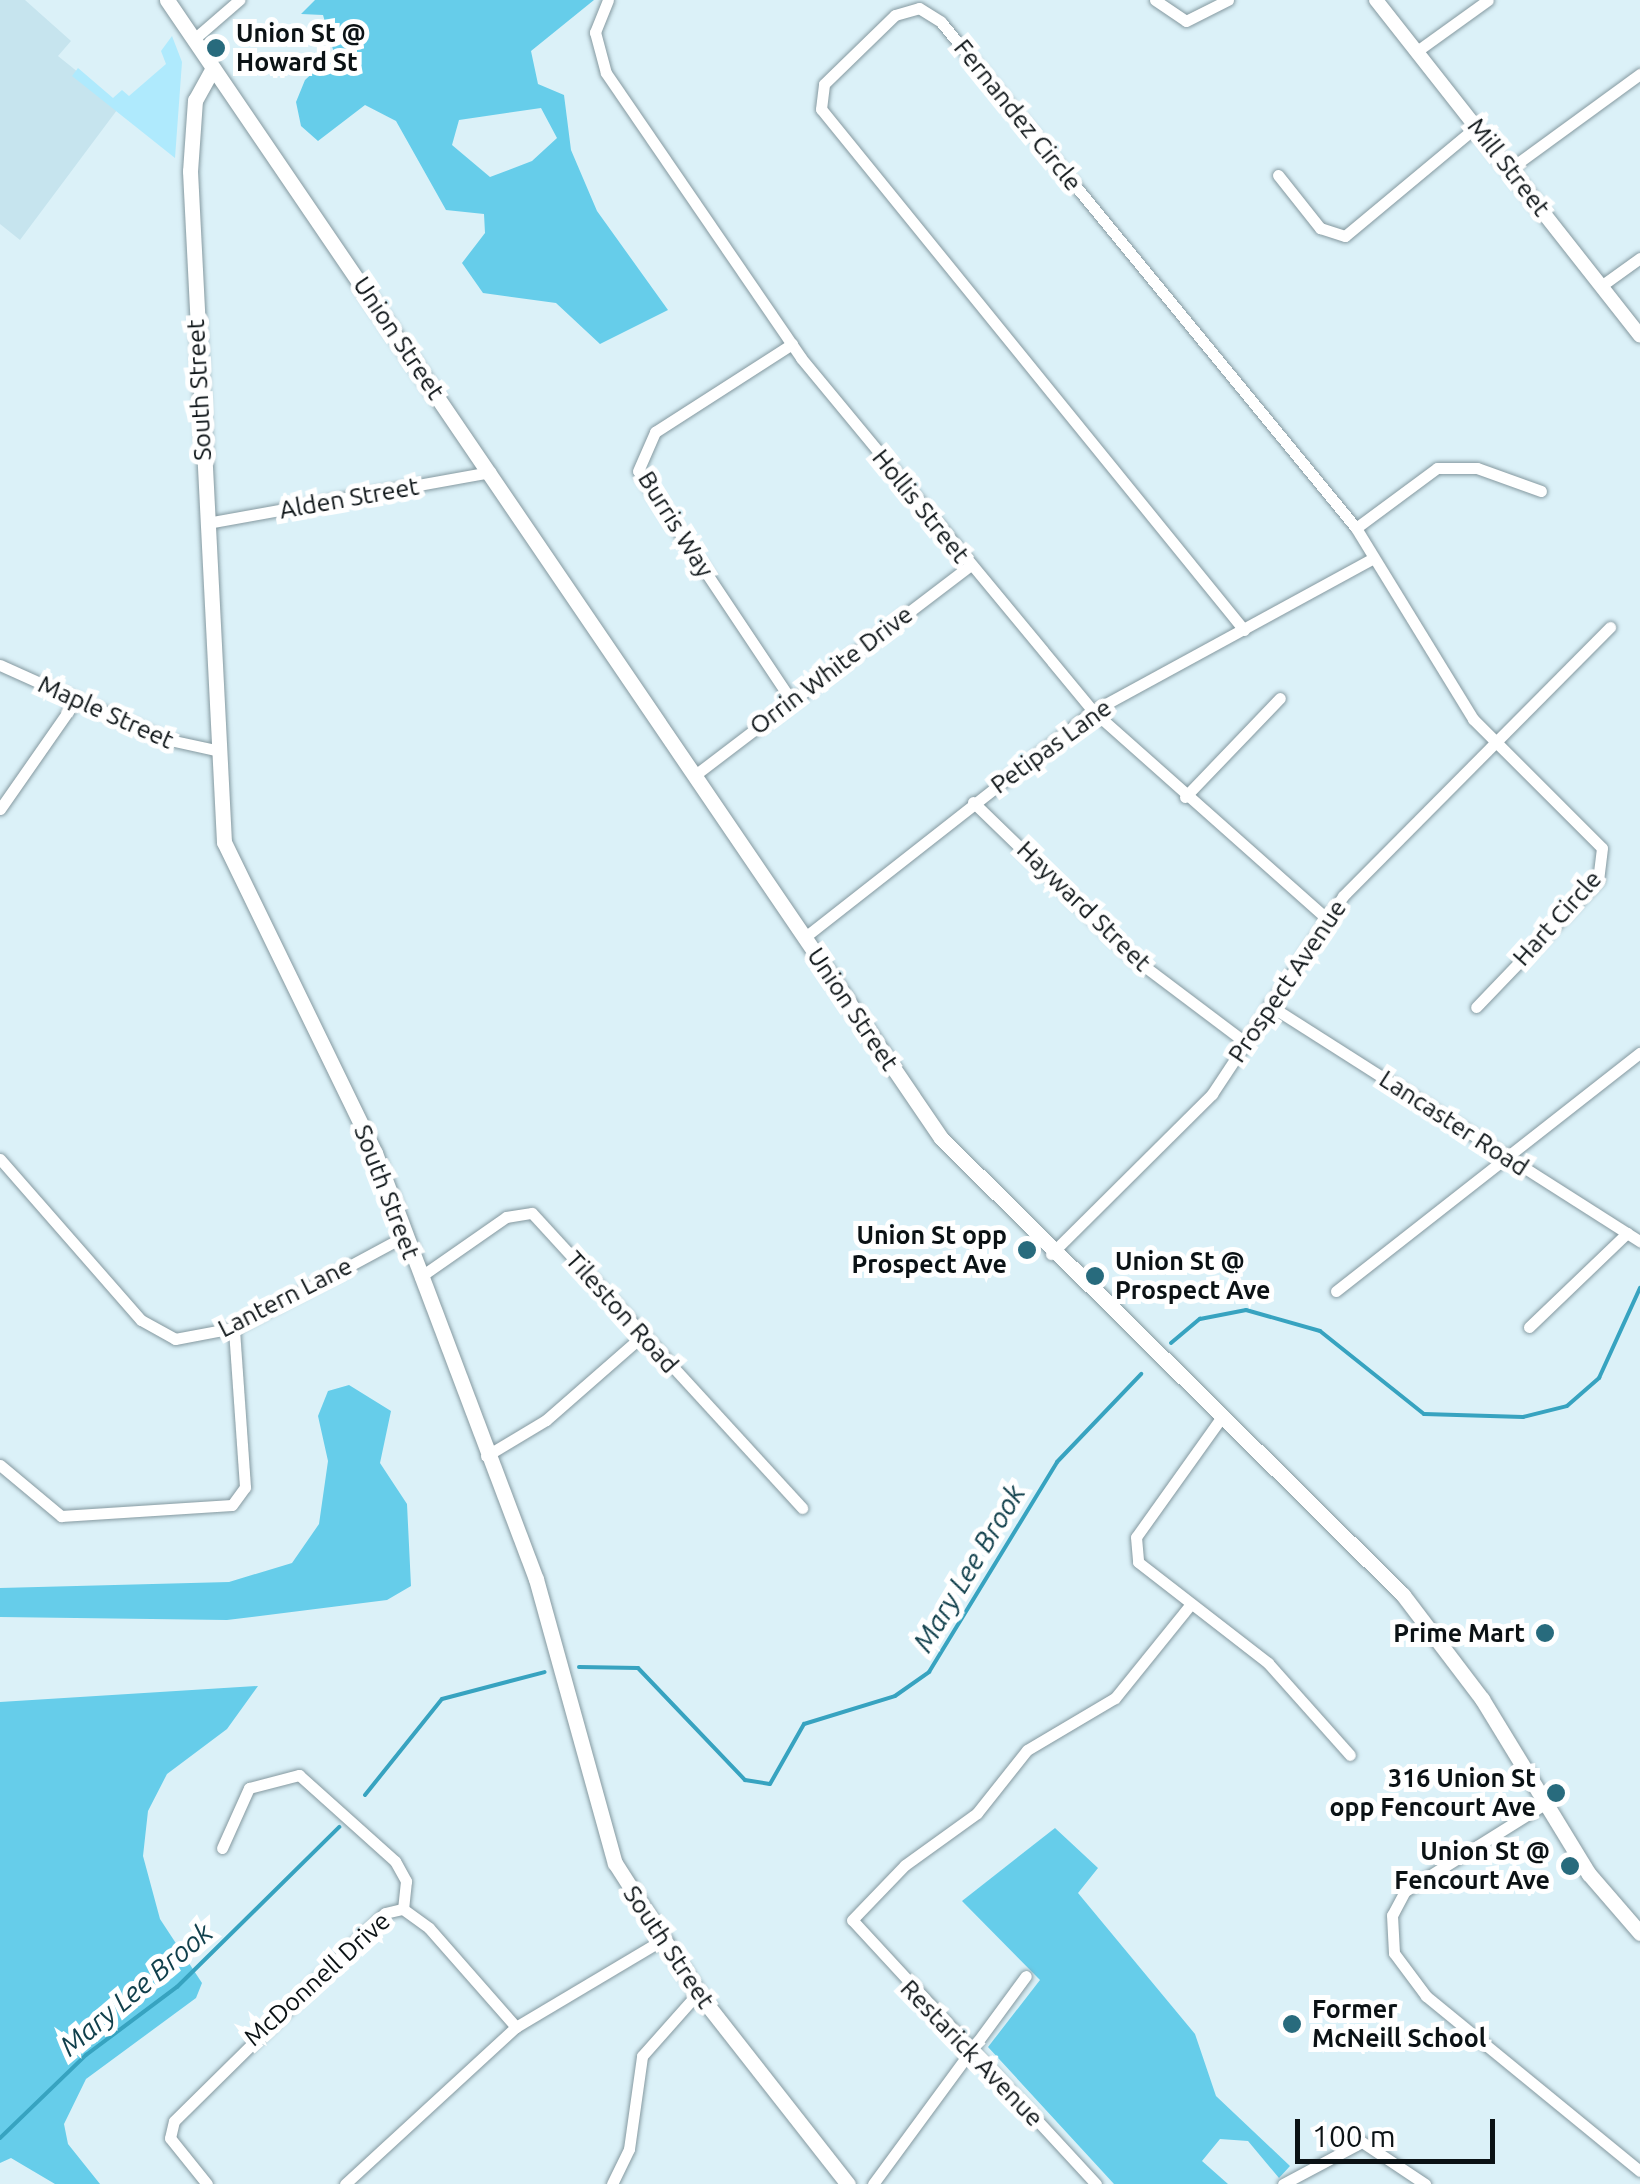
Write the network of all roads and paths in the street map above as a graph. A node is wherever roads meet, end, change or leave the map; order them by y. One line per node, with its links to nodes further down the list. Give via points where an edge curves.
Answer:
1 (167, 0): 8 (main road, Union Street)
2 (239, 0): 8 (street)
3 (608, 0): 18 (street, Hollis Street, via 594,32 606,73)
4 (1155, 0): 5 (street, via 1186,21)
5 (1228, 0)
6 (1376, 0): 9 (street, Mill Street)
7 (1488, 0): 9 (street)
8 (194, 38): 10 (main road, Union Street)
9 (1417, 51): 12 (street, Mill Street)
10 (214, 68): 19 (main road, Union Street); 21 (main road, South Street, via 195,100 190,170)
11 (1640, 74): 13 (street)
12 (1477, 126): 13 (street, Mill Street); 14 (street, via 1345,236 1320,228)
13 (1511, 168): 16 (street, Mill Street)
14 (1278, 175)
15 (1640, 258): 16 (street)
16 (1601, 286): 17 (street, Mill Street)
17 (1640, 336)
18 (792, 344): 24 (street, Hollis Street); 30 (street, Burris Way, via 654,432 638,471)
19 (490, 472): 21 (street, Alden Street); 34 (main road, Union Street)
20 (1541, 492): 22 (street, via 1476,468 1437,468)
21 (208, 523): 33 (main road, South Street)
22 (1356, 528): 23 (street, Fernandez Circle); 26 (street, Fernandez Circle, via 941,22 919,8 895,15 824,84 821,110)
23 (1372, 558): 26 (street, Petipas Lane); 32 (street, Fernandez Circle)
24 (968, 566): 30 (street, Orrin White Drive); 31 (street, Hollis Street)
25 (1610, 627): 32 (street, Prospect Avenue)
26 (1244, 630): 31 (street, Petipas Lane)
27 (0, 665): 29 (street, Maple Street)
28 (1280, 698): 35 (street)
29 (76, 700): 33 (street, Maple Street); 37 (street)
30 (791, 700): 34 (street, Orrin White Drive)
31 (1092, 712): 35 (street, Hollis Street); 36 (street, Petipas Lane)
32 (1493, 742): 38 (street, Prospect Avenue); 41 (street, Hart Circle, via 1591,835 1605,860 1598,880)
33 (215, 750): 47 (main road, South Street, via 233,869 376,1153)
34 (695, 776): 39 (main road, Union Street)
35 (1185, 797): 38 (street, Hollis Street)
36 (973, 802): 39 (street, Petipas Lane); 42 (street, Hayward Street, via 1136,960)
37 (0, 809)
38 (1324, 917): 40 (street, Prospect Avenue)
39 (805, 936): 49 (main road, Union Street, via 954,1156)
40 (1269, 1005): 42 (street, Prospect Avenue); 44 (street, Lancaster Road)
41 (1476, 1007)
42 (1246, 1042): 49 (street, Prospect Avenue, via 1195,1114)
43 (1640, 1054): 44 (street)
44 (1508, 1158): 46 (street, Lancaster Road); 51 (street)
45 (0, 1159): 53 (street, Lantern Lane, via 153,1330 190,1339)
46 (1626, 1234): 48 (street, Lancaster Road); 52 (street)
47 (403, 1237): 50 (main road, South Street); 53 (street, Lantern Lane)
48 (1640, 1241)
49 (1051, 1254): 55 (main road, Union Street)
50 (420, 1277): 54 (street, Tileston Road, via 526,1210); 56 (main road, South Street)
51 (1336, 1291)
52 (1528, 1327)
53 (234, 1328): 57 (street, via 245,1476 232,1505 61,1516)
54 (643, 1335): 56 (street, via 546,1420); 58 (street, Tileston Road)
55 (1222, 1418): 59 (street, via 1136,1538 1138,1562); 61 (main road, Union Street, via 1403,1595)
56 (486, 1456): 65 (main road, South Street, via 536,1579 615,1864)
57 (0, 1465)
58 (802, 1508)
59 (1190, 1605): 60 (street, via 1268,1663); 69 (street, Restarick Avenue, via 1115,1698 1027,1750 978,1814 905,1865 852,1920)
60 (1350, 1755)
61 (1546, 1804): 64 (main road, Union Street); 70 (street, via 1405,1890 1392,1915 1394,1952 1426,1996)
62 (222, 1848): 63 (street, via 249,1788 299,1774 396,1861 406,1881)
63 (403, 1909): 68 (street, McDonnell Drive); 71 (street, McDonnell Drive, via 385,1913 191,2096 170,2138)
64 (1640, 1933)
65 (660, 1940): 67 (main road, South Street); 68 (street)
66 (1026, 1976): 69 (street)
67 (698, 1993): 73 (street, via 642,2056 629,2150); 74 (main road, South Street)
68 (516, 2027): 72 (street)
69 (972, 2051): 75 (street); 76 (street, Restarick Avenue)
70 (1640, 2170)
71 (207, 2184)
72 (345, 2184)
73 (613, 2184)
74 (848, 2184)
75 (873, 2184)
76 (1096, 2184)
77 (1283, 2184): 78 (street, via 1351,2144)
78 (1426, 2184)

